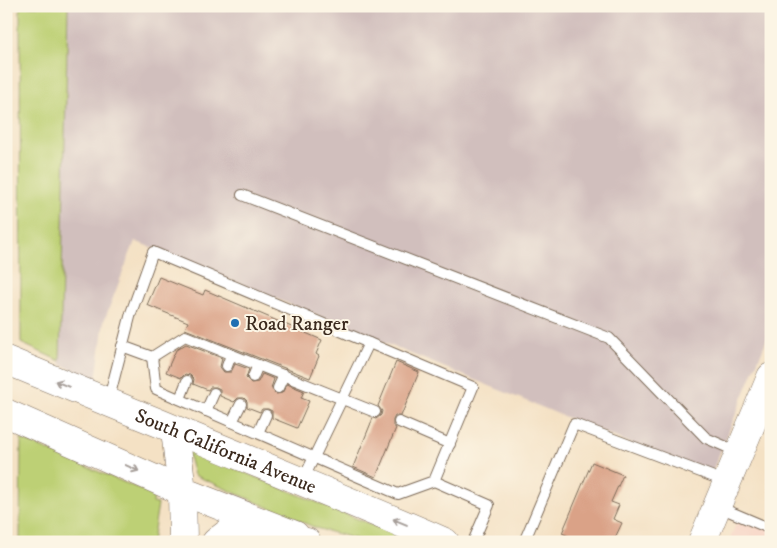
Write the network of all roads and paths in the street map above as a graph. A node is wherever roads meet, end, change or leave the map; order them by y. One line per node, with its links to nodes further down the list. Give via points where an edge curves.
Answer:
1 (242, 195): 30 (lane, via 609,338 706,438)
2 (369, 343): 4 (lane, via 154,252); 17 (lane); 29 (lane, via 474,387)
3 (205, 344): 5 (lane); 6 (lane); 7 (lane, via 184,336)
4 (122, 346): 7 (lane); 19 (lane)
5 (199, 354)
6 (231, 354): 9 (lane); 10 (lane)
7 (152, 357): 18 (lane, via 156,389)
8 (6, 360): 19 (main road, South California Avenue, one-way to 8)
9 (258, 365): 11 (lane); 12 (lane)
10 (227, 366)
11 (284, 375): 15 (lane); 17 (lane)
12 (253, 377)
13 (771, 377): 30 (main road)
14 (188, 382): 18 (lane)
15 (278, 388)
16 (214, 393): 21 (lane)
17 (343, 398): 22 (lane); 31 (lane)
18 (180, 399): 21 (lane)
19 (107, 402): 27 (main road, South California Avenue)
20 (241, 404): 25 (lane)
21 (206, 410): 25 (lane)
22 (375, 412)
23 (6, 413): 33 (main road, one-way to 33)
24 (266, 415): 28 (lane)
25 (232, 422): 28 (lane)
26 (399, 422): 29 (lane)
27 (176, 430): 31 (main road, South California Avenue); 33 (main road)
28 (258, 433): 31 (lane)
29 (450, 444): 32 (lane)
30 (739, 453): 34 (main road)
31 (308, 469): 32 (lane, via 398,494); 40 (main road, South California Avenue, one-way to 31)
32 (434, 481): 41 (lane, via 489,505)
33 (182, 491): 36 (main road); 39 (main road)
34 (722, 494): 35 (lane); 42 (lane, via 574,424); 43 (main road)
35 (771, 529)
36 (183, 542)
37 (216, 542): 38 (main road, via 229,532 241,531)
38 (307, 542)
39 (312, 542)
40 (445, 542)
41 (473, 542)
42 (524, 542)
43 (702, 542)

